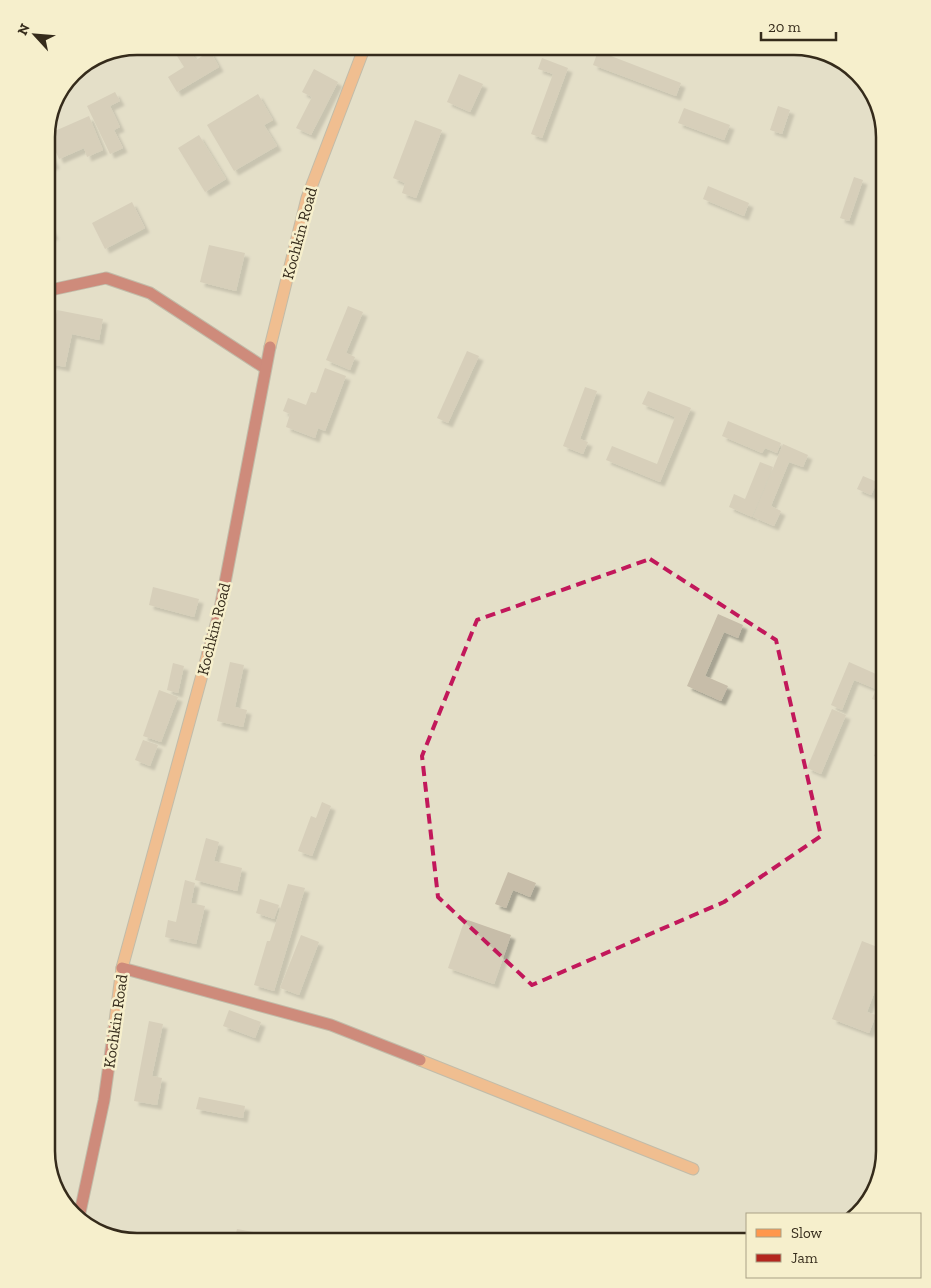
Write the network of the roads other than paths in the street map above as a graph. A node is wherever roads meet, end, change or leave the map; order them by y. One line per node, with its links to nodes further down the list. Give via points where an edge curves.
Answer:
1 (363, 55): 3 (main road, Kochkin Road, via 307,198)
2 (55, 289): 3 (main road, via 106,278 150,293)
3 (265, 368): 4 (main road, Kochkin Road, via 219,614)
4 (122, 968): 5 (main road, via 331,1025); 6 (main road, Kochkin Road, via 104,1100)
5 (693, 1169)
6 (80, 1210)

